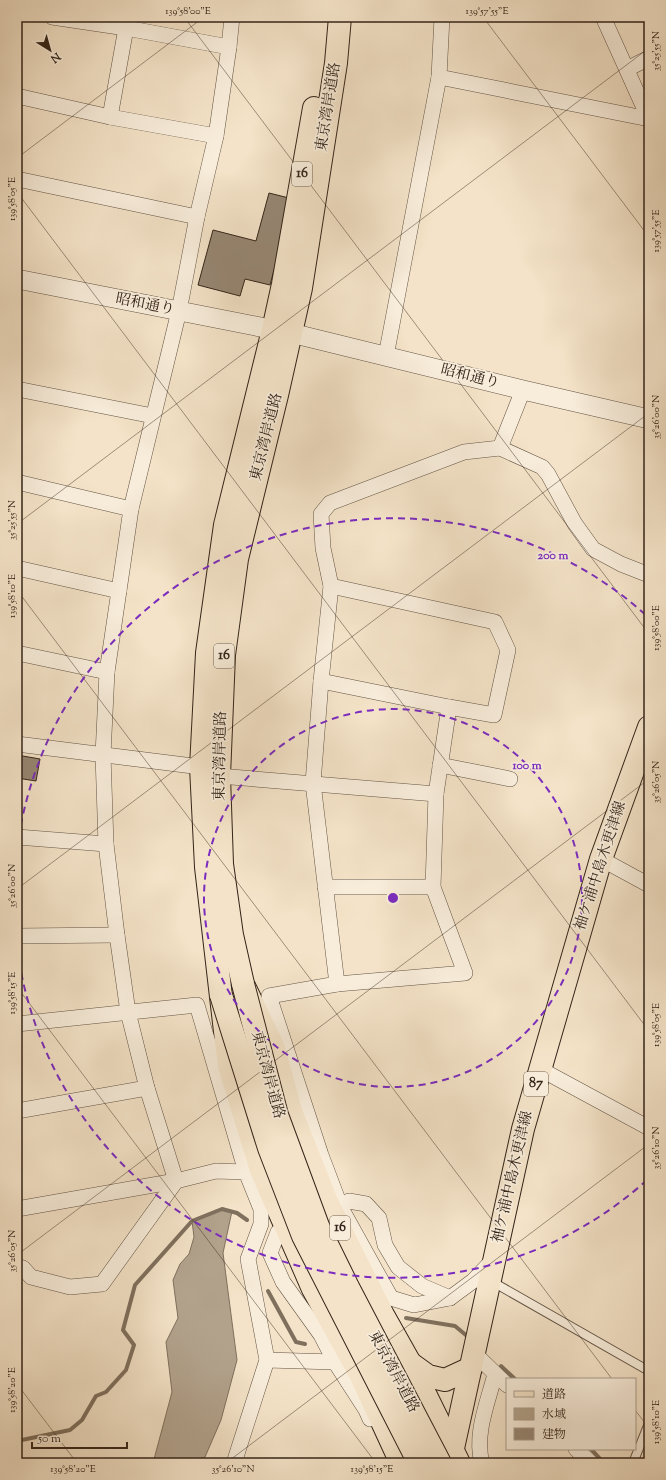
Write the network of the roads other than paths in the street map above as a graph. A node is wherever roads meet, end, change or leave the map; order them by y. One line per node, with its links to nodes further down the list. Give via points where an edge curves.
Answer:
1 (52, 17): 7 (street)
2 (232, 17): 8 (street)
3 (325, 17): 20 (main road, 東京湾岸道路 / 16, via 322,58 283,284)
4 (340, 17): 20 (main road, 東京湾岸道路 / 16, via 336,63 301,288)
5 (442, 17): 11 (street)
6 (603, 17): 10 (street)
7 (126, 28): 8 (street); 13 (street)
8 (229, 47): 15 (street)
9 (649, 58): 10 (street)
10 (627, 69): 14 (street)
11 (438, 77): 14 (street); 21 (street)
12 (17, 96): 13 (street)
13 (110, 117): 15 (street)
14 (649, 119)
15 (216, 136): 17 (street)
16 (17, 179): 17 (street)
17 (197, 217): 19 (street)
18 (17, 279): 19 (street, 昭和通り)
19 (179, 311): 20 (street, 昭和通り); 24 (street)
20 (282, 332): 21 (street, 昭和通り); 41 (main road, 東京湾岸道路 / 16, via 225,525 207,653)
21 (386, 356): 23 (street, 昭和通り)
22 (17, 389): 24 (street)
23 (523, 390): 25 (street, 昭和通り); 26 (street)
24 (153, 416): 28 (street)
25 (649, 419)
26 (500, 448): 30 (street, via 542,467 575,524 593,549); 31 (street, via 464,452 330,503 321,514 323,548)
27 (17, 482): 28 (street)
28 (131, 509): 32 (street)
29 (17, 568): 32 (street)
30 (649, 575)
31 (331, 586): 35 (street); 36 (street, via 495,622 508,650 494,714)
32 (119, 591): 34 (street)
33 (17, 653): 34 (street)
34 (107, 672): 39 (street)
35 (321, 681): 36 (street); 43 (street)
36 (450, 707): 40 (street)
37 (649, 727): 47 (main road, 袖ケ浦中島木更津線 / 87)
38 (17, 744): 39 (street)
39 (103, 755): 41 (street); 46 (street)
40 (440, 765): 42 (street); 44 (street)
41 (210, 772): 43 (street); 53 (main road, 東京湾岸道路 / 16, via 232,935); 55 (main road, 東京湾岸道路 / 16, via 206,867)
42 (510, 779)
43 (312, 783): 44 (street); 49 (street)
44 (436, 794): 50 (street)
45 (17, 837): 46 (street)
46 (106, 844): 51 (street)
47 (601, 859): 48 (street); 58 (main road, 袖ケ浦中島木更津線 / 87)
48 (649, 884)
49 (325, 887): 50 (street); 54 (street)
50 (432, 887): 54 (street, via 465,973)
51 (117, 935): 52 (street); 56 (street)
52 (17, 936)
53 (243, 984): 74 (main road, 16, via 274,1048 291,1111 327,1202 383,1315); 80 (main road, 東京湾岸道路 / 16, bridge, via 277,1115 318,1226 348,1287)
54 (337, 984): 70 (street, via 269,996 320,1155 341,1208 391,1298 414,1305)
55 (221, 995): 83 (main road, 16, via 229,1066 261,1170 313,1289 361,1376); 84 (main road, 東京湾岸道路 / 16, bridge, via 269,1148 303,1236)
56 (128, 1012): 57 (street); 59 (street); 62 (street, via 197,1005)
57 (17, 1024)
58 (540, 1069): 61 (street); 67 (main road, 袖ケ浦中島木更津線 / 87, via 523,1129)
59 (147, 1088): 60 (street); 63 (street)
60 (17, 1111)
61 (649, 1128)
62 (246, 1172): 63 (street, via 216,1171); 71 (street, via 261,1209 261,1224 248,1259)
63 (176, 1181): 65 (street); 68 (street, via 102,1284 70,1287 31,1277 23,1268)
64 (349, 1201): 70 (street, via 366,1204 379,1218 385,1245 398,1267 422,1286)
65 (17, 1209)
66 (278, 1232): 73 (street, via 270,1253 283,1282 321,1335)
67 (496, 1257): 69 (main road, 袖ケ浦中島木更津線 / 87); 70 (street, via 474,1281)
68 (17, 1266)
69 (490, 1281): 72 (main road, 袖ケ浦中島木更津線 / 87); 75 (lane)
70 (450, 1298)
71 (267, 1360): 73 (street); 81 (street)
72 (473, 1360): 74 (main road, via 445,1380 428,1376); 76 (street); 80 (main road, 袖ケ浦中島木更津線 / 87)
73 (335, 1362): 82 (street, via 366,1410 387,1453)
74 (410, 1363): 80 (main road, 16)
75 (649, 1371)
76 (495, 1374): 77 (street); 85 (street, via 480,1432)
77 (506, 1384)
78 (649, 1423): 87 (lane)
79 (577, 1450): 86 (street)
80 (450, 1460)
81 (234, 1463)
82 (389, 1463)
83 (401, 1463)
84 (419, 1463)
85 (482, 1463)
86 (591, 1463)
87 (633, 1463)

